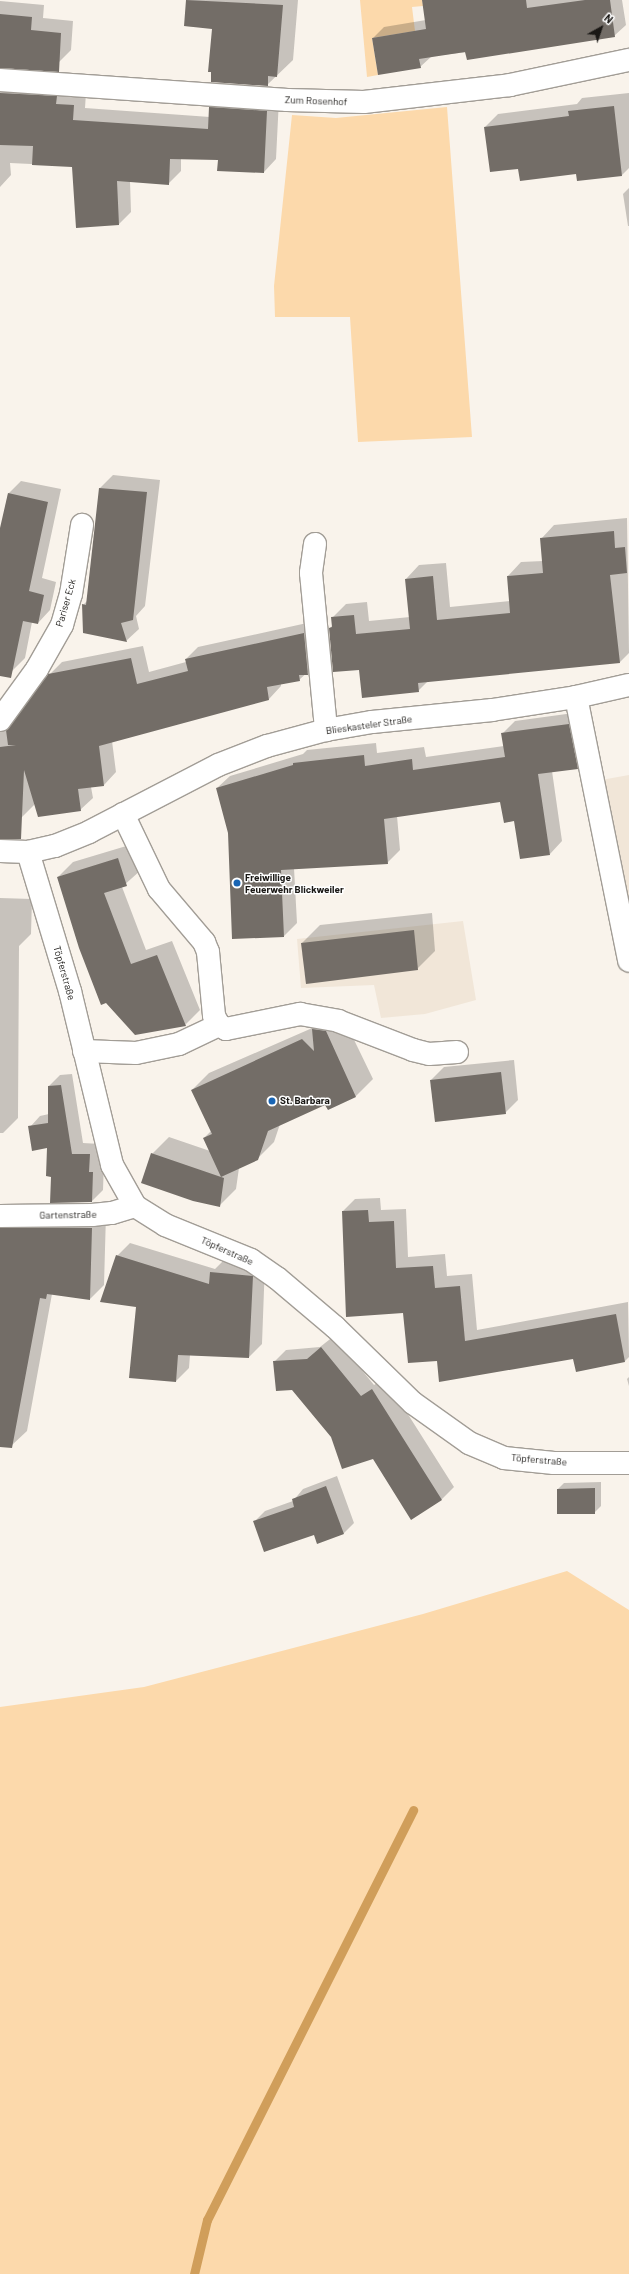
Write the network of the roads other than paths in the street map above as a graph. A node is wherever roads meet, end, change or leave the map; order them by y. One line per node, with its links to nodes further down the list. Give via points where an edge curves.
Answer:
1 (629, 60): 2 (street, Zum Rosenhof, via 510,85 364,102 286,100)
2 (0, 80)
3 (82, 525): 7 (street, Pariser Eck, via 71,594 62,625 37,669)
4 (314, 544): 8 (street, via 311,573)
5 (629, 685): 6 (street, Blieskasteler Straße)
6 (576, 697): 8 (street, Blieskasteler Straße); 12 (street)
7 (2, 714)
8 (326, 730): 9 (street, Blieskasteler Straße, via 268,746 218,764)
9 (123, 814): 11 (street, Blieskasteler Straße, via 55,846); 13 (street, via 159,889 204,942 208,952 214,1016)
10 (0, 851): 11 (street, Blieskasteler Straße)
11 (28, 852): 14 (street, Töpferstraße, via 70,991)
12 (629, 961)
13 (220, 1025): 14 (street, via 179,1044 136,1053); 15 (street, via 226,1029 300,1014 338,1021 429,1054)
14 (84, 1051): 16 (street, Töpferstraße, via 112,1165)
15 (457, 1052)
16 (135, 1206): 17 (street, Gartenstraße, via 112,1213 92,1215); 18 (street, Töpferstraße, via 165,1225 250,1260 277,1278 335,1327 413,1403 469,1442 504,1458 554,1463)
17 (0, 1216)
18 (629, 1463)

